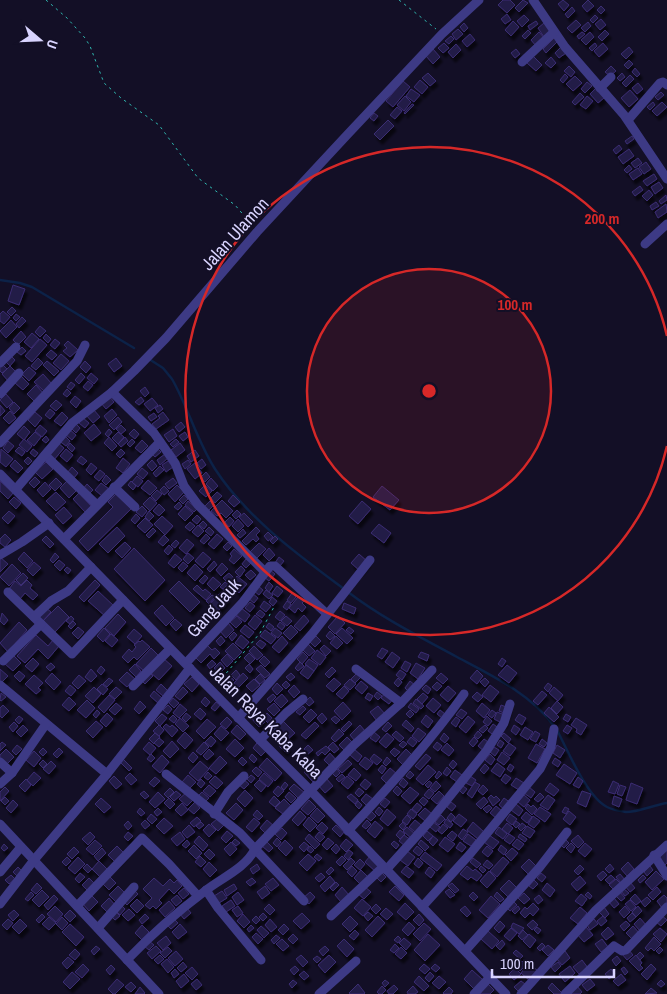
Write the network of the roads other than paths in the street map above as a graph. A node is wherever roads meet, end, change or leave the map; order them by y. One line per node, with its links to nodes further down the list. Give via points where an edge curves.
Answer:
1 (479, 0): 16 (street, Jalan Ulamon, via 442,34 258,232 166,338)
2 (538, 2): 3 (street)
3 (554, 32): 4 (street); 7 (street)
4 (522, 62)
5 (612, 77): 7 (street)
6 (667, 85): 8 (street, via 660,83)
7 (600, 88): 8 (street)
8 (628, 120): 9 (street)
9 (667, 179)
10 (667, 224): 11 (street)
11 (645, 244)
12 (85, 345): 19 (street, via 77,361)
13 (16, 348): 14 (street)
14 (0, 363)
15 (19, 373): 17 (street)
16 (112, 392): 18 (street); 20 (street, Jalan Ulamon, via 79,417)
17 (0, 394)
18 (160, 442): 22 (street); 31 (street, via 194,499)
19 (0, 443)
20 (45, 455): 23 (street, Jalan Ulamon); 24 (street)
21 (0, 474): 23 (street, Jalan Raya Kaba Kaba)
22 (114, 488): 24 (street); 25 (street)
23 (16, 489): 26 (street, Jalan Raya Kaba Kaba)
24 (97, 505): 27 (street)
25 (135, 507)
26 (49, 523): 27 (street, Jalan Raya Kaba Kaba); 28 (street)
27 (64, 539): 30 (street, Jalan Raya Kaba Kaba)
28 (0, 555)
29 (370, 560): 34 (street)
30 (91, 567): 33 (street, Jalan Raya Kaba Kaba); 35 (street)
31 (265, 572): 34 (street, via 270,566 275,566); 39 (street, Gang Jauk)
32 (8, 592): 35 (street)
33 (122, 600): 36 (street, via 72,654); 37 (street, Jalan Raya Kaba Kaba)
34 (330, 611): 48 (street)
35 (34, 617): 36 (street)
36 (41, 624): 38 (street)
37 (170, 649): 39 (street, Jalan Raya Kaba Kaba); 43 (street)
38 (3, 661)
39 (188, 666): 48 (street, Jalan Raya Kaba Kaba); 54 (street, Gang Jauk)
40 (356, 668): 46 (street)
41 (432, 670): 46 (street)
42 (0, 686): 49 (street)
43 (133, 686)
44 (464, 694): 61 (street, via 387,790)
45 (303, 699): 51 (street)
46 (401, 703): 58 (street)
47 (510, 704): 68 (street, via 504,723 487,750 430,821)
48 (238, 718): 51 (street, Jalan Raya Kaba Kaba)
49 (46, 724): 53 (street); 54 (street)
50 (554, 728): 77 (street, via 551,747 540,769)
51 (260, 740): 58 (street, Jalan Raya Kaba Kaba)
52 (0, 762): 53 (street)
53 (12, 773): 57 (street)
54 (107, 774): 67 (street, Gang Jauk)
55 (166, 774): 59 (street)
56 (244, 776): 59 (street, via 228,792)
57 (0, 784)
58 (311, 791): 61 (street, Jalan Raya Kaba Kaba); 65 (street)
59 (214, 814): 65 (street)
60 (0, 824): 64 (street)
61 (348, 831): 68 (street, Jalan Raya Kaba Kaba)
62 (567, 832): 81 (street)
63 (667, 845): 66 (street)
64 (21, 847): 67 (street); 69 (street)
65 (255, 849): 72 (street, via 249,859); 74 (street)
66 (654, 855): 70 (street); 90 (street, via 596,910)
67 (34, 860): 75 (street, Gang Jauk); 76 (street)
68 (384, 868): 77 (street, Jalan Raya Kaba Kaba); 79 (street)
69 (0, 872)
70 (667, 876)
71 (134, 887): 80 (street)
72 (206, 890): 73 (street); 83 (street)
73 (198, 896): 76 (street, via 142,838); 82 (street)
74 (304, 901)
75 (0, 904)
76 (77, 906): 80 (street)
77 (422, 907): 81 (street, Jalan Raya Kaba Kaba)
78 (667, 907): 91 (street, via 628,948 622,951 614,947)
79 (331, 916)
80 (98, 928): 82 (street)
81 (465, 951): 85 (street, Jalan Raya Kaba Kaba)
82 (126, 960): 86 (street)
83 (261, 960)
84 (356, 961): 87 (street)
85 (490, 977): 88 (street); 89 (street, Jalan Raya Kaba Kaba)
86 (159, 994)
87 (319, 994)
88 (474, 994)
89 (506, 994)
90 (521, 994)
91 (565, 994)

